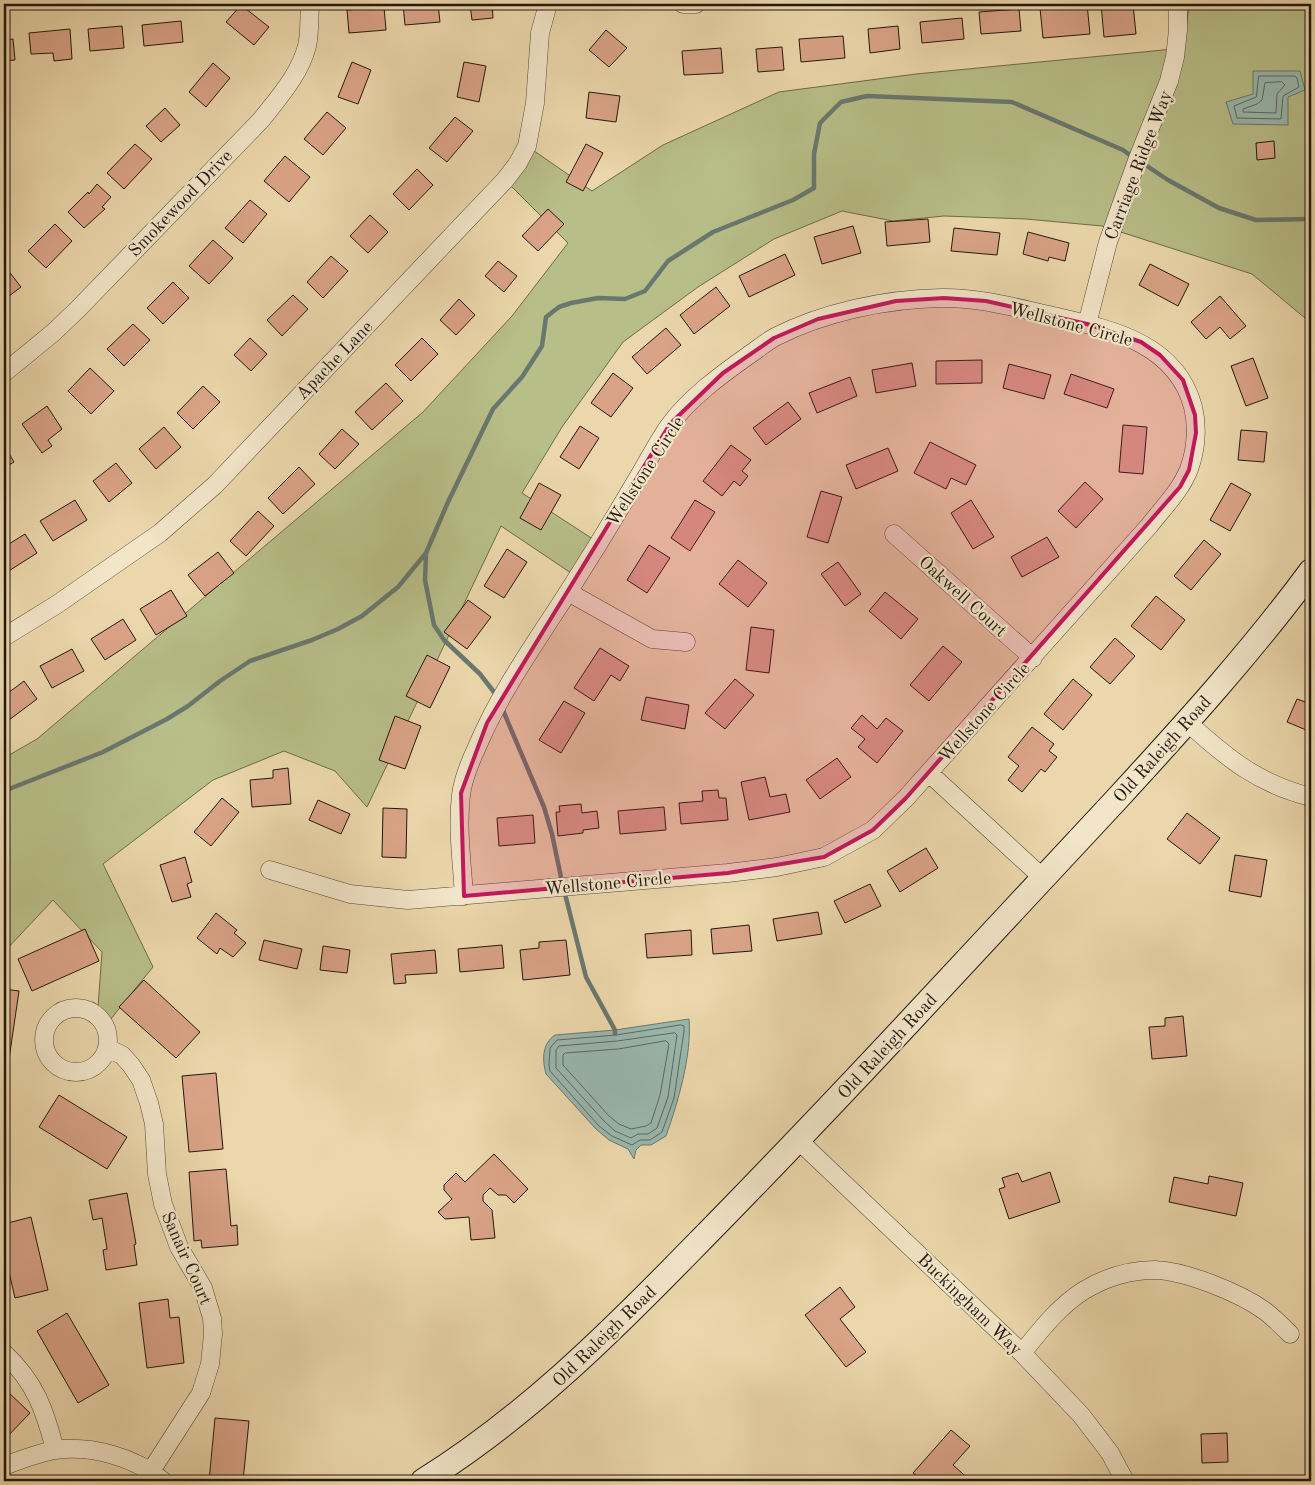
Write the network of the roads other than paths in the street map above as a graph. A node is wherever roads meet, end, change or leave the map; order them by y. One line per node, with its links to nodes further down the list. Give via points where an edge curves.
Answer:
1 (310, 4): 7 (street, Smokewood Drive, via 307,47 286,88 262,119 78,309)
2 (548, 4): 11 (street, Apache Lane, via 540,33 535,104 527,146 505,180 215,485 160,533 56,605)
3 (683, 4): 4 (street)
4 (696, 4)
5 (1178, 4): 6 (street, Carriage Ridge Way, via 1175,56 1169,81 1108,242)
6 (1087, 324): 10 (street, Wellstone Circle, via 986,301 944,298 864,307 818,319 774,338 723,373 670,424); 13 (street, Wellstone Circle, via 1141,342 1172,367 1183,380 1195,415 1194,450 1180,487)
7 (4, 373)
8 (894, 534): 13 (street, Oakwell Court)
9 (1311, 570): 14 (main road, Old Raleigh Road)
10 (568, 592): 12 (street, via 652,639); 19 (street, Wellstone Circle, via 496,704 467,771 461,793 460,828)
11 (4, 636)
12 (686, 642)
13 (1033, 658): 15 (street, Wellstone Circle)
14 (1187, 722): 16 (street, via 1226,757 1252,774); 18 (main road, Old Raleigh Road)
15 (930, 773): 18 (street); 19 (street, Wellstone Circle, via 873,830 824,857 738,872)
16 (1311, 796)
17 (270, 870): 19 (street, Wellstone Circle, via 359,896 408,900)
18 (1043, 878): 21 (main road, Old Raleigh Road)
19 (464, 896)
20 (107, 1048): 27 (street, Sanair Court, via 122,1054 141,1080 154,1124 157,1174 163,1204 179,1247 203,1288 212,1326 210,1364 201,1393)
21 (798, 1140): 24 (street, Buckingham Way); 28 (main road, Old Raleigh Road, via 570,1370 499,1430)
22 (1290, 1334): 24 (street, via 1264,1311 1223,1289 1188,1276 1157,1270 1141,1271 1103,1280 1082,1292 1059,1310)
23 (4, 1353): 25 (street, via 21,1371 40,1402)
24 (1022, 1353): 29 (street, Buckingham Way, via 1092,1427)
25 (55, 1450): 26 (street); 27 (street, via 104,1452)
26 (4, 1466)
27 (157, 1476)
28 (423, 1481)
29 (1125, 1481)

